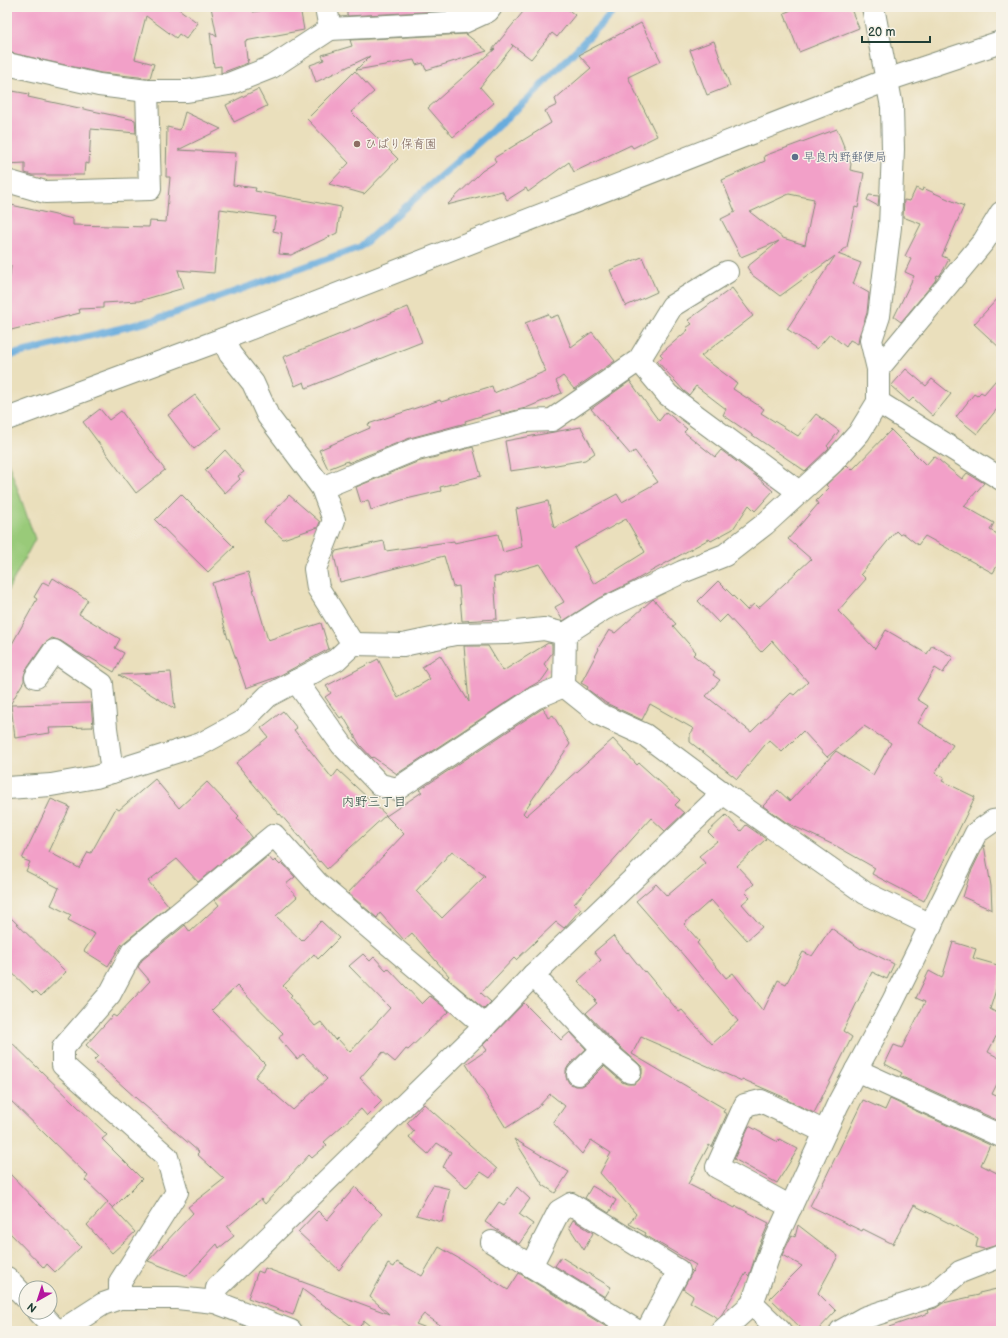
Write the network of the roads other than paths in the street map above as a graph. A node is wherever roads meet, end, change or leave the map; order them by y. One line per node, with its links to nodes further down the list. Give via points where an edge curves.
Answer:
1 (326, 7): 4 (street)
2 (491, 7): 4 (street, via 488,11 464,22)
3 (873, 7): 7 (street)
4 (330, 29): 8 (street, via 272,67 229,84 187,91)
5 (1001, 42): 7 (street)
6 (7, 64): 8 (street, via 99,85)
7 (887, 80): 12 (street); 14 (street, via 892,107 893,149 890,227 879,316 871,340)
8 (148, 91): 9 (street, via 150,189 45,192)
9 (7, 181)
10 (1001, 213): 14 (street, via 984,241)
11 (727, 272): 13 (street, via 672,306)
12 (223, 339): 16 (street); 18 (street, via 230,354 253,383 268,416)
13 (639, 360): 18 (street, via 552,420 524,421 413,450); 19 (street, via 668,395)
14 (878, 369): 15 (street)
15 (878, 402): 17 (street); 19 (street, via 860,433 833,462)
16 (7, 419)
17 (1001, 479)
18 (322, 488): 21 (street, via 334,520 315,569 318,588)
19 (799, 492): 20 (street, via 725,555 604,609)
20 (565, 634): 21 (street, via 544,629 455,634 403,646); 24 (street)
21 (353, 644): 23 (street, via 336,660)
22 (36, 677): 25 (street, via 54,651 102,684)
23 (296, 681): 24 (street, via 342,745 374,780 380,785 397,789 535,698); 25 (street, via 268,696 243,721 202,744)
24 (564, 686): 27 (street, via 599,714 645,735)
25 (112, 772): 26 (street, via 51,785)
26 (7, 788)
27 (723, 793): 29 (street, via 865,893); 30 (street)
28 (1001, 820): 29 (street, via 993,821 976,833)
29 (932, 925): 33 (street)
30 (533, 975): 31 (street); 32 (street)
31 (485, 1026): 44 (street, via 318,884 274,836 132,952 110,994 63,1048 63,1065 167,1158 177,1192 120,1282); 45 (street, via 217,1288)
32 (603, 1049): 34 (street); 35 (street)
33 (856, 1070): 36 (street); 37 (street)
34 (630, 1072)
35 (578, 1074)
36 (825, 1132): 38 (street); 38 (street, via 761,1101 745,1106 717,1167)
37 (1001, 1136)
38 (791, 1207): 46 (street, via 770,1252)
39 (492, 1242): 41 (street)
40 (1001, 1256): 55 (street, via 960,1272 932,1296 864,1318)
41 (531, 1266): 51 (street); 52 (street, via 559,1212 571,1204 679,1271)
42 (7, 1278): 43 (street)
43 (18, 1290)
44 (120, 1298): 45 (street, via 177,1298); 49 (street, via 103,1304)
45 (215, 1302): 50 (street)
46 (752, 1304): 53 (street); 54 (street)
47 (47, 1320): 48 (street)
48 (58, 1331)
49 (61, 1331)
50 (291, 1331)
51 (637, 1331)
52 (647, 1331)
53 (722, 1331)
54 (780, 1331)
55 (841, 1331)

